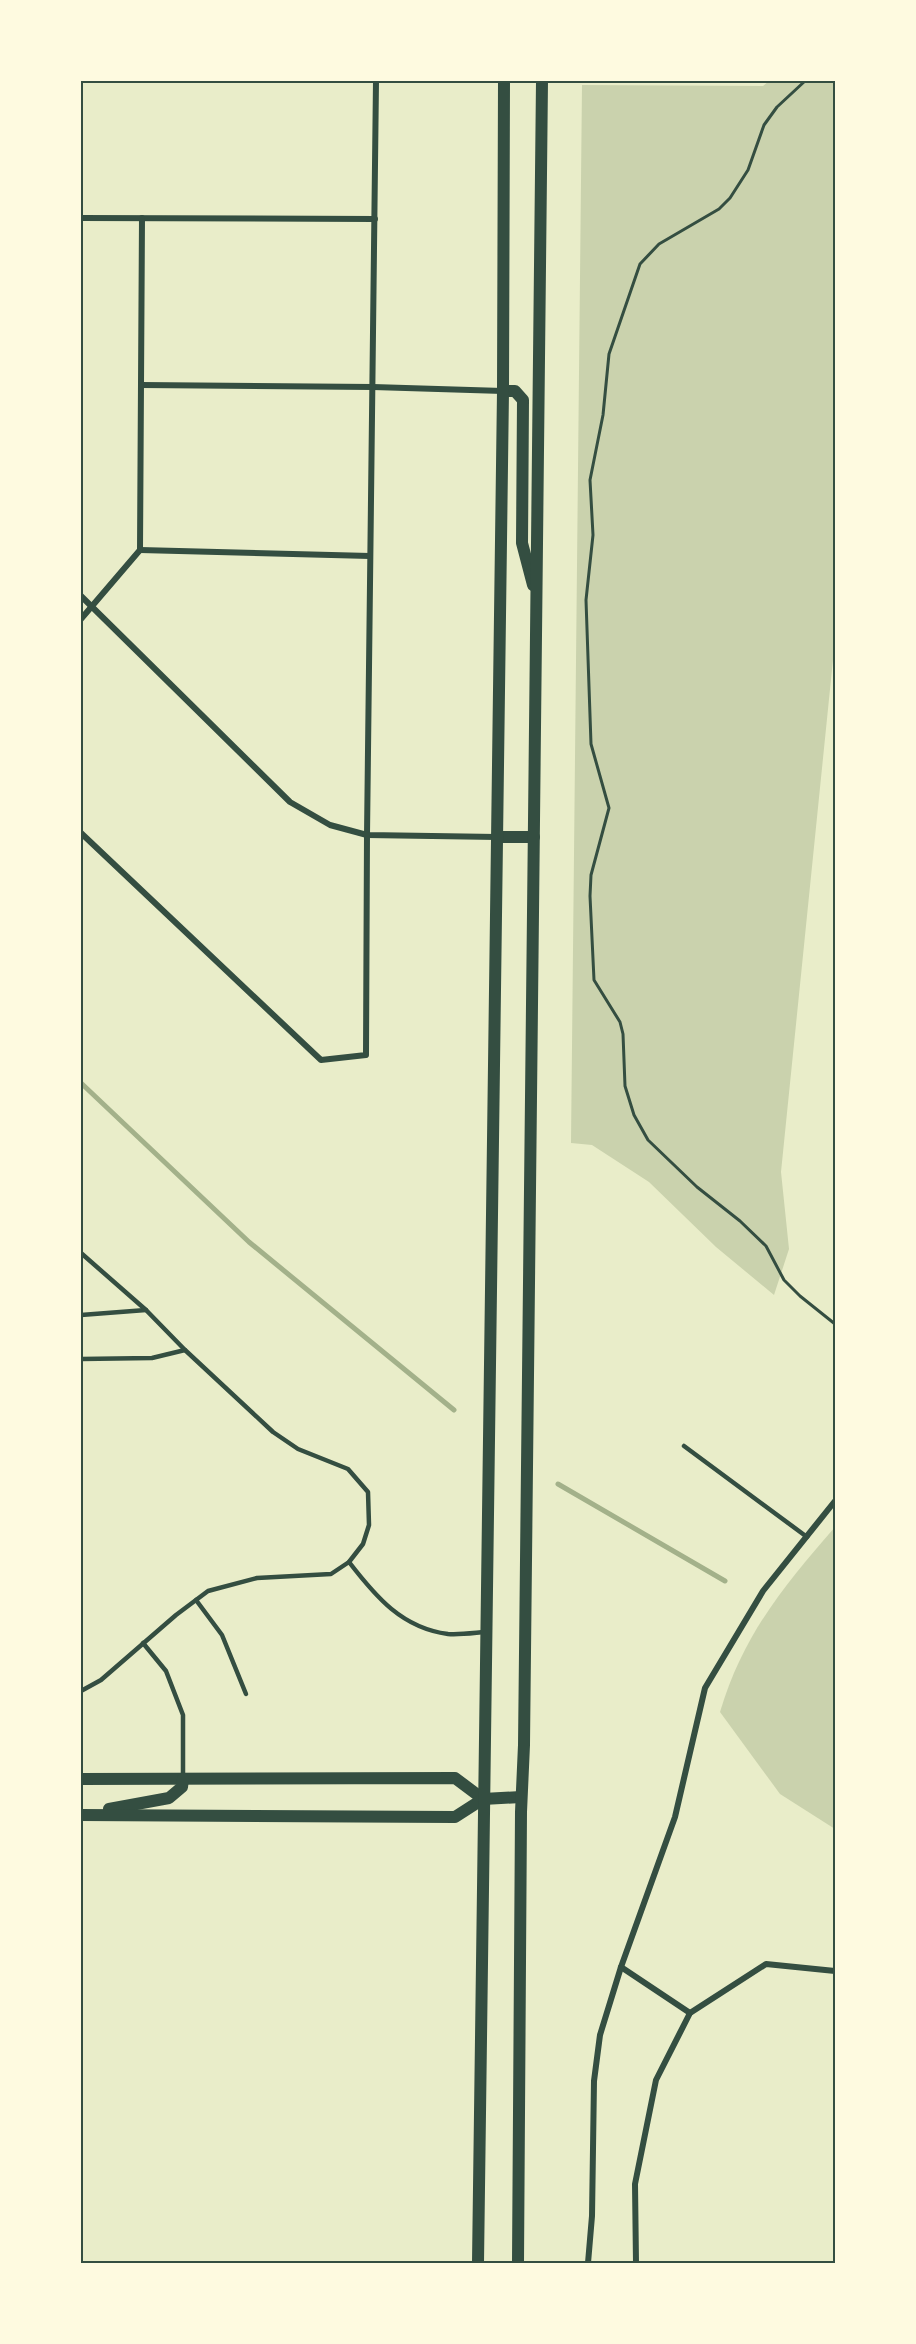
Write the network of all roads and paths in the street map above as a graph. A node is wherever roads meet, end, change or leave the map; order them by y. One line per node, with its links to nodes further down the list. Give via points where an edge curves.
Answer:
1 (376, 81): 7 (street)
2 (504, 81): 10 (main road)
3 (542, 81): 14 (main road)
4 (805, 81): 24 (path, via 764,125 748,170 730,198 719,209 659,244 640,264 609,354 603,415 590,480 593,535 586,600 591,744 609,808 591,875 590,896 594,980 620,1022 625,1086 634,1115 648,1140 740,1221 765,1246 784,1280)
5 (81, 218): 6 (street)
6 (142, 218): 7 (street); 8 (street)
7 (375, 219): 9 (street)
8 (141, 385): 9 (street); 11 (street)
9 (373, 387): 10 (street); 12 (street)
10 (503, 391): 14 (main road, via 515,391 523,400 522,543); 19 (main road)
11 (140, 550): 12 (street); 15 (street)
12 (370, 556): 18 (street)
13 (81, 596): 15 (street)
14 (537, 600): 20 (main road)
15 (92, 608): 16 (street); 18 (street, via 290,802 330,825)
16 (81, 619)
17 (81, 833): 18 (street, via 321,1060 366,1055)
18 (367, 835): 19 (street)
19 (497, 837): 20 (main road); 32 (main road)
20 (534, 837): 38 (main road)
21 (81, 1253): 22 (lane)
22 (146, 1310): 23 (lane); 25 (lane)
23 (81, 1316)
24 (835, 1324)
25 (185, 1350): 26 (lane, via 152,1358); 30 (lane, via 273,1432 298,1449 348,1469 368,1492 369,1525 363,1544)
26 (81, 1359)
27 (684, 1446): 29 (lane)
28 (835, 1501): 29 (street)
29 (807, 1537): 41 (street, via 763,1591 705,1688 675,1816)
30 (349, 1562): 31 (lane, via 331,1574 257,1578 208,1591); 32 (lane, via 400,1617 415,1626 449,1634)
31 (196, 1600): 33 (lane); 35 (lane, via 222,1635)
32 (485, 1632): 39 (main road)
33 (143, 1643): 34 (lane, via 101,1680); 37 (lane, via 166,1671 183,1716)
34 (81, 1691)
35 (246, 1694)
36 (81, 1779): 37 (main road)
37 (183, 1779): 39 (main road, via 455,1778); 40 (main road, via 182,1787 169,1798)
38 (521, 1797): 39 (main road); 45 (main road)
39 (483, 1799): 40 (main road, via 454,1816); 44 (main road)
40 (81, 1815)
41 (621, 1967): 43 (street); 46 (street, via 600,2035 594,2081)
42 (835, 1971): 43 (street, via 766,1964)
43 (690, 2013): 47 (street, via 656,2080 635,2184)
44 (478, 2263)
45 (518, 2263)
46 (588, 2263)
47 (636, 2263)

